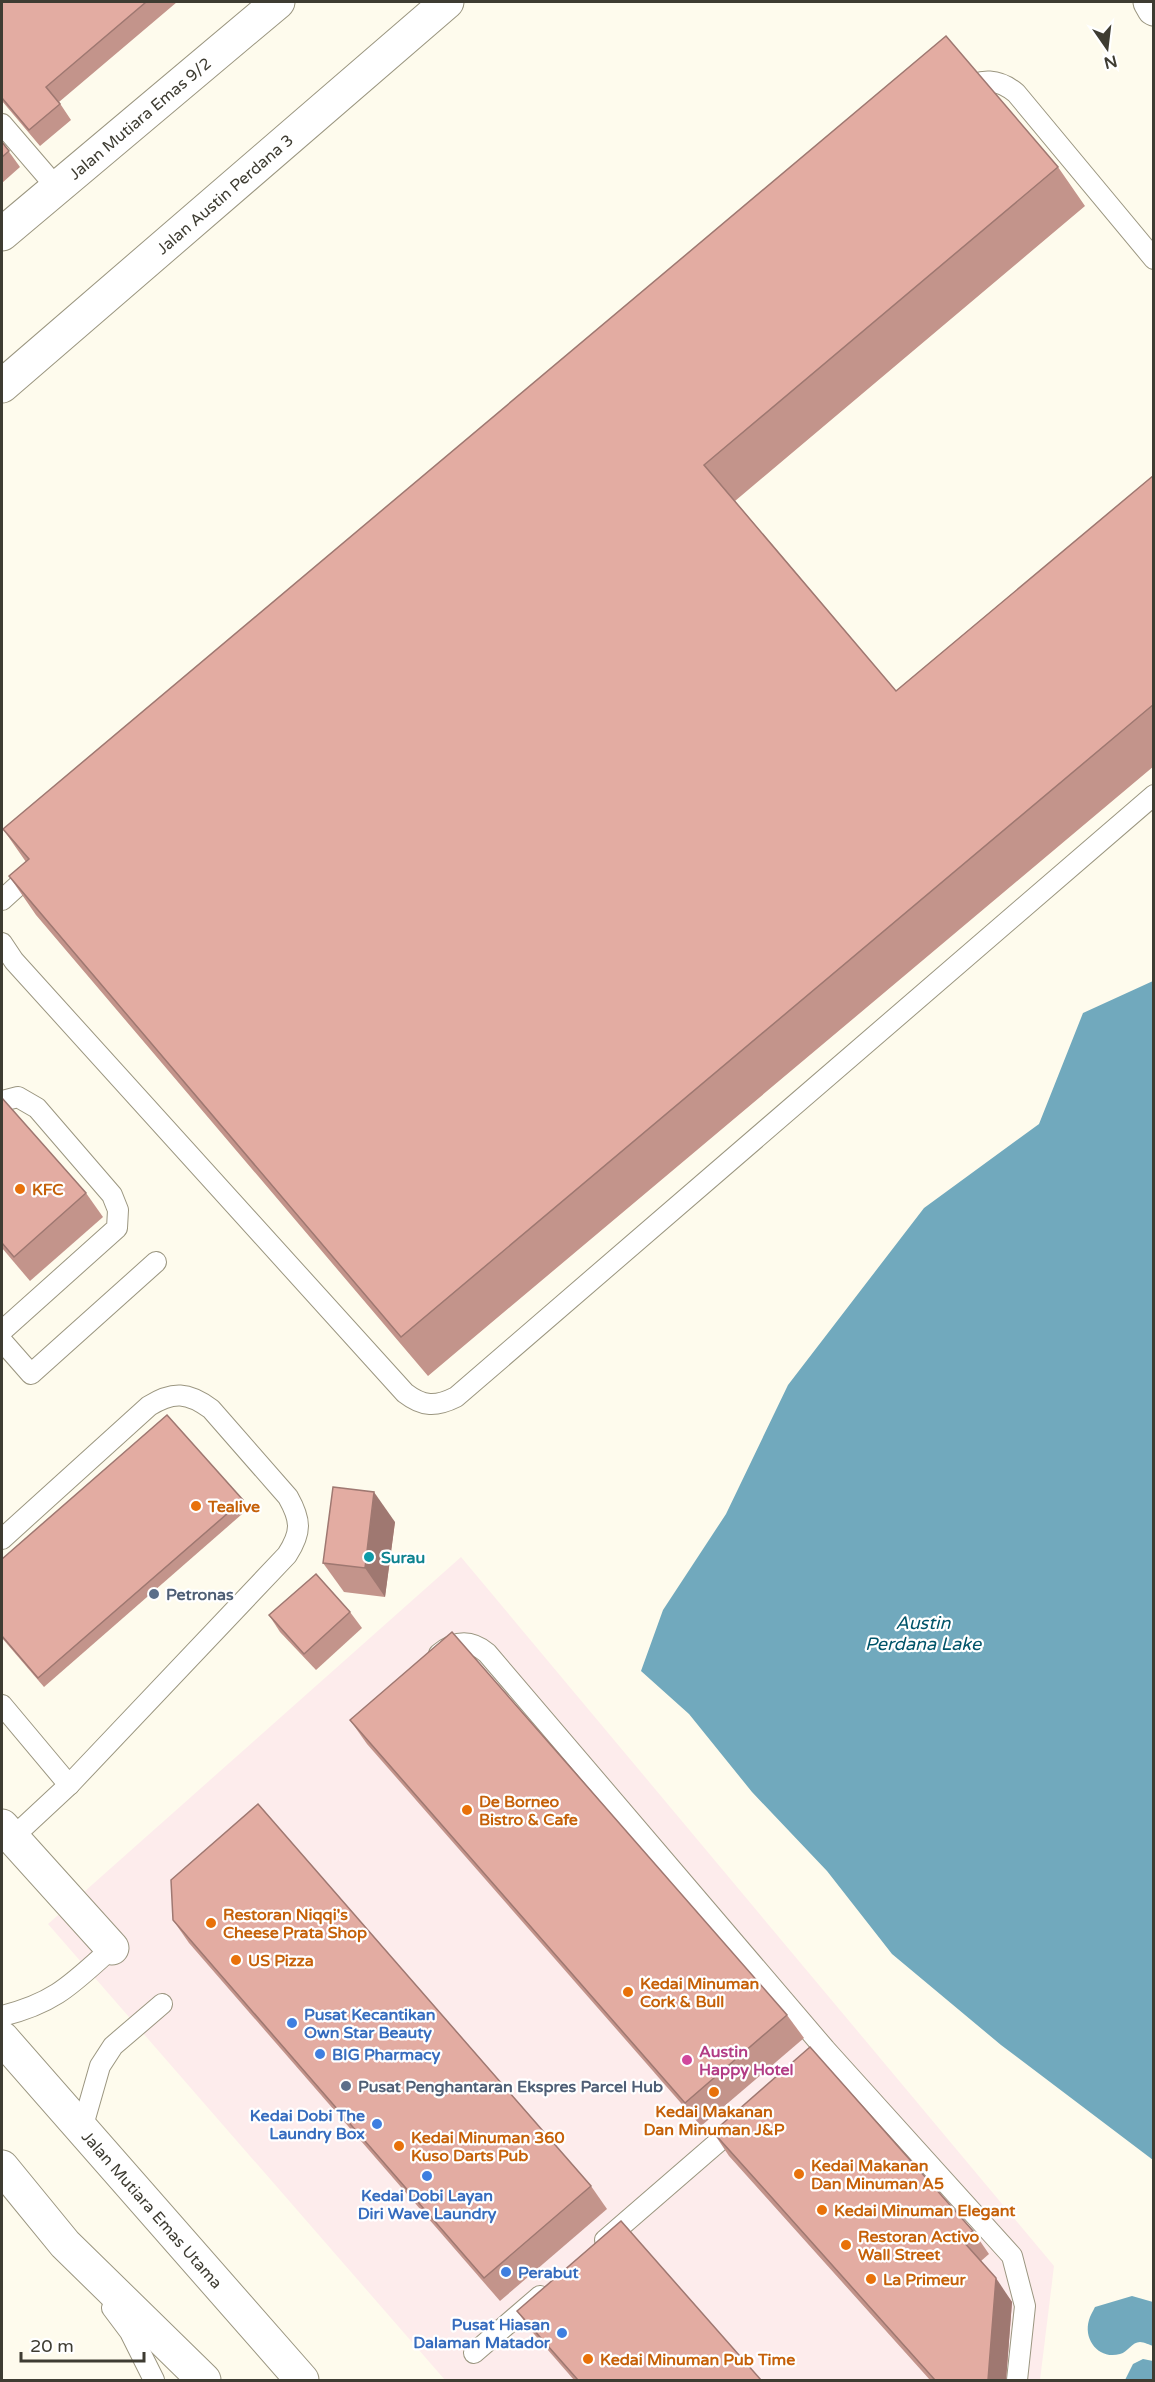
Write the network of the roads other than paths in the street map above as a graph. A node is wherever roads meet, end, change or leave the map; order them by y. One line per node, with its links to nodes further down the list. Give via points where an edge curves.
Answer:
1 (278, 2): 7 (street, Jalan Mutiara Emas 9/2)
2 (447, 2): 10 (street, Jalan Austin Perdana 3)
3 (1150, 2): 4 (street)
4 (1154, 9)
5 (947, 104): 9 (lane, via 978,82 1006,84)
6 (2, 124): 7 (lane)
7 (57, 188): 8 (street, Jalan Mutiara Emas 9/2)
8 (2, 234)
9 (1154, 259)
10 (2, 386)
11 (1154, 795): 14 (lane, via 456,1397 430,1405 416,1402 405,1393 14,962)
12 (53, 855): 13 (lane)
13 (2, 900)
14 (2, 943)
15 (2, 1101): 17 (lane, via 18,1097 38,1108 112,1195 118,1210 117,1228)
16 (156, 1262): 18 (lane, via 31,1374)
17 (2, 1331)
18 (2, 1341)
19 (2, 1539): 22 (lane, via 149,1406 164,1397 180,1395 197,1399 211,1409 296,1510 296,1541 287,1554)
20 (427, 1663): 28 (lane, via 454,1644 466,1642 487,1653)
21 (2, 1706): 22 (lane)
22 (69, 1785): 23 (lane)
23 (7, 1832): 24 (street)
24 (112, 1948): 26 (lane, via 65,1990 29,2009)
25 (162, 2004): 31 (lane, via 114,2046 100,2066)
26 (2, 2016)
27 (2, 2038): 31 (street, Jalan Mutiara Emas Utama)
28 (825, 2049): 29 (lane); 40 (lane, via 1012,2256 1025,2306)
29 (808, 2064)
30 (756, 2109): 34 (lane)
31 (82, 2129): 39 (street, Jalan Mutiara Emas Utama)
32 (2, 2167): 33 (street)
33 (65, 2244): 37 (lane, via 130,2332); 38 (street)
34 (590, 2253)
35 (554, 2284): 36 (lane)
36 (474, 2353)
37 (154, 2380)
38 (204, 2380)
39 (302, 2380)
40 (1017, 2380)

